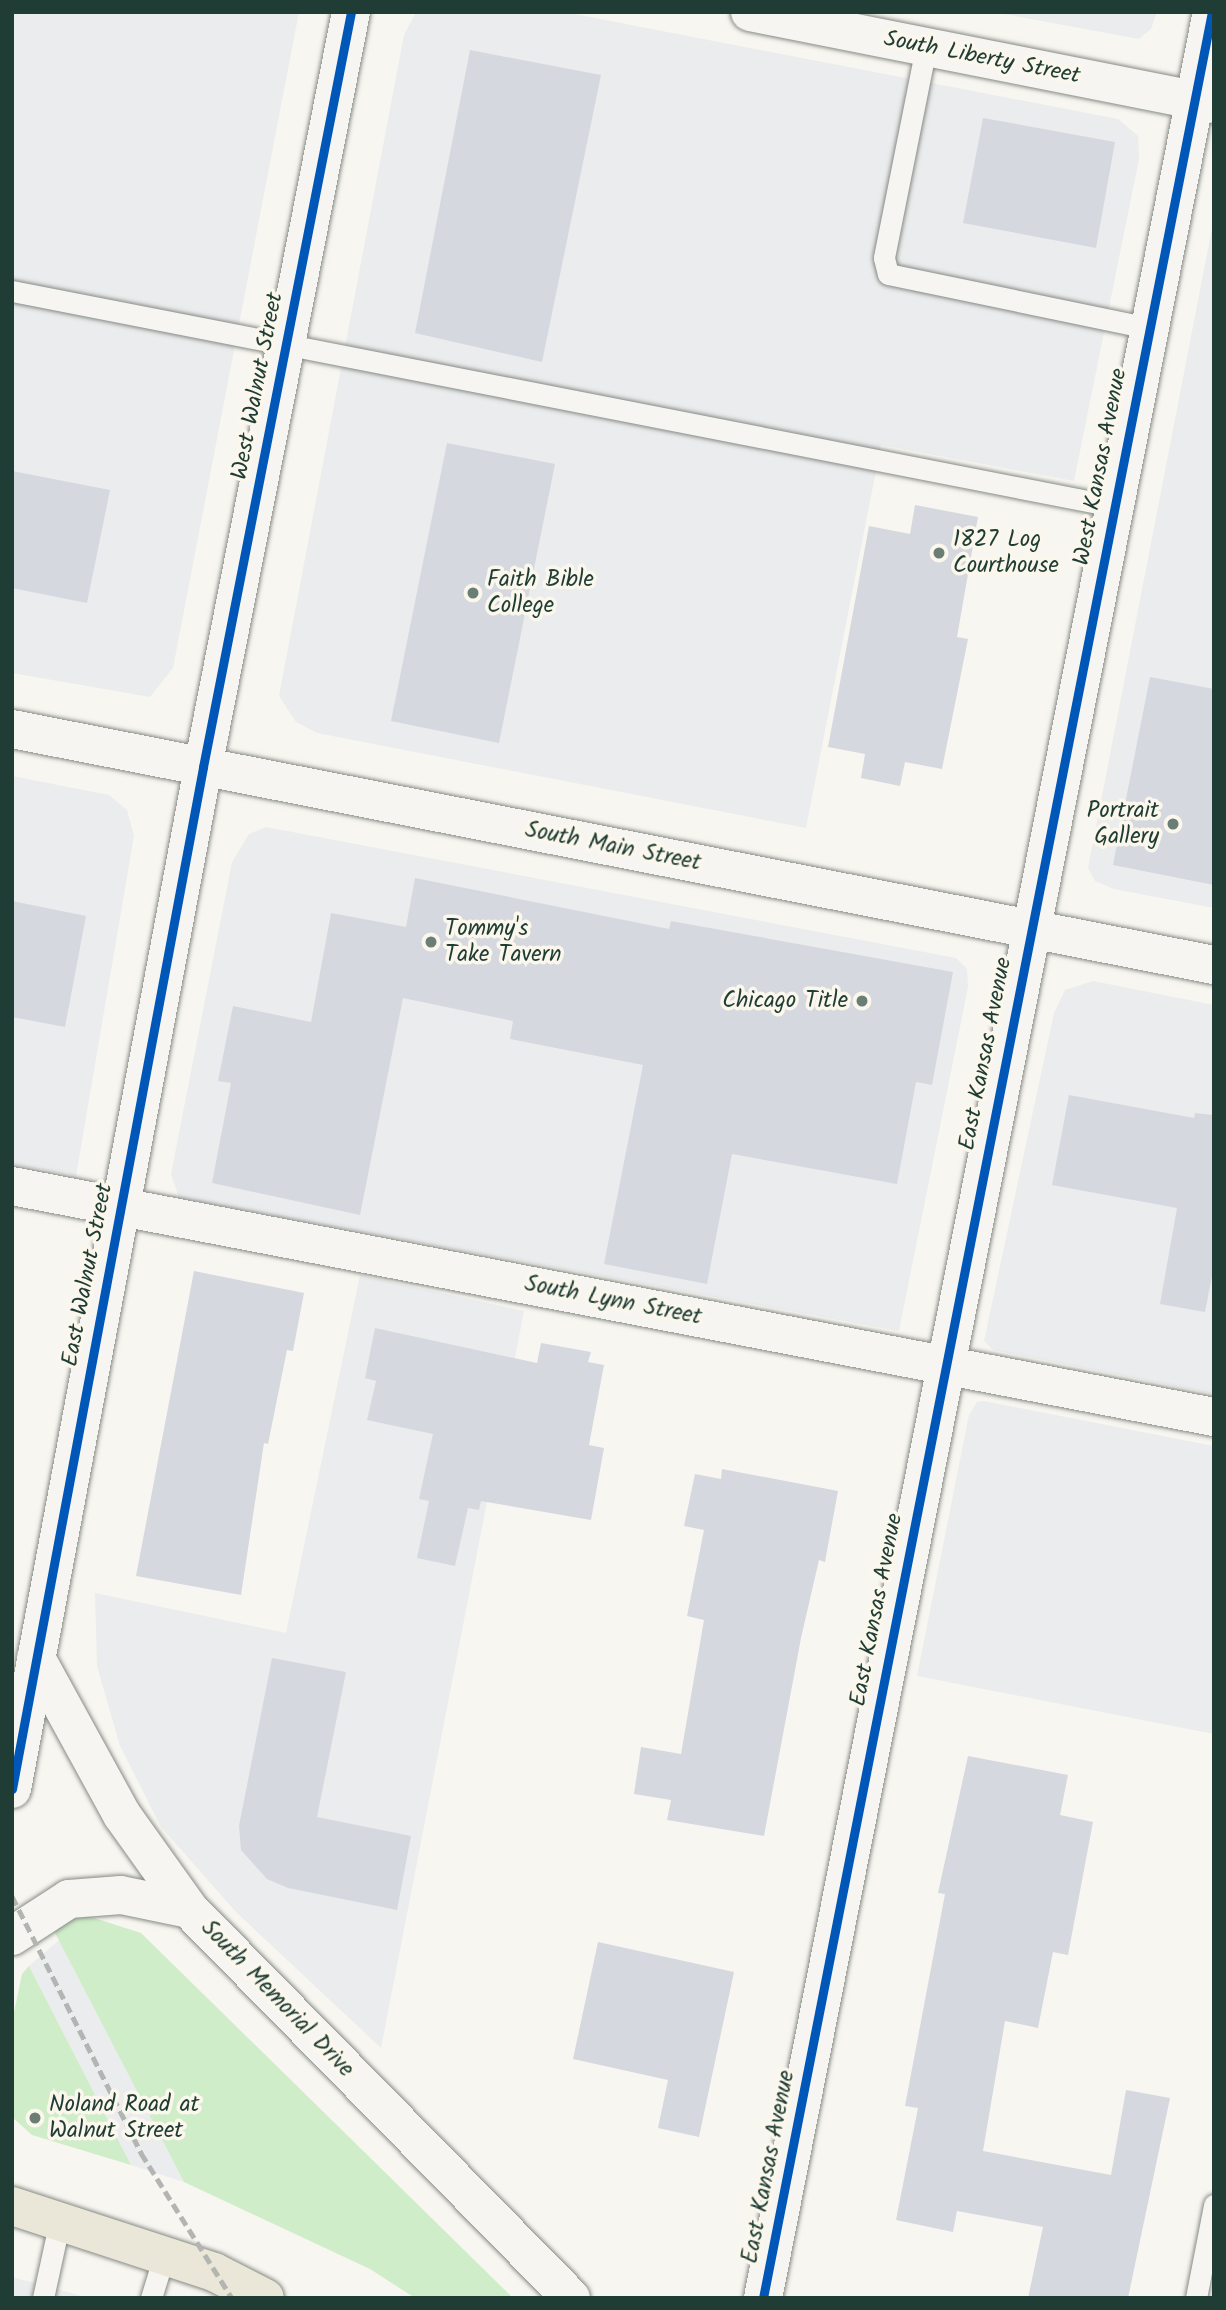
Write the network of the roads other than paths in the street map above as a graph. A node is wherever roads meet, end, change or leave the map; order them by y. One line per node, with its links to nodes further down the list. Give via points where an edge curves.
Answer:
1 (351, 12): 9 (street, West Walnut Street)
2 (750, 12): 4 (street, South Liberty Street)
3 (1212, 12): 6 (street, West Kansas Avenue)
4 (795, 17): 5 (street, South Liberty Street)
5 (926, 47): 6 (street, South Liberty Street); 8 (lane, via 884,258 888,274)
6 (1204, 102): 8 (street, West Kansas Avenue)
7 (12, 291): 9 (lane)
8 (1149, 328): 10 (street, West Kansas Avenue)
9 (286, 345): 10 (lane); 12 (street, West Walnut Street)
10 (1113, 506): 13 (street, West Kansas Avenue)
11 (12, 729): 12 (street, South Main Street)
12 (203, 767): 13 (street, South Main Street); 16 (street, East Walnut Street)
13 (1029, 930): 14 (street, South Main Street); 17 (street, East Kansas Avenue)
14 (1214, 965)
15 (12, 1185): 16 (street, South Lynn Street)
16 (121, 1207): 17 (street, South Lynn Street); 19 (street, East Walnut Street)
17 (945, 1365): 18 (street, South Lynn Street); 31 (street, East Kansas Avenue)
18 (1214, 1416)
19 (36, 1658): 20 (street, East Walnut Street); 21 (street, South Memorial Drive, via 122,1815)
20 (12, 1789)
21 (189, 1909): 22 (street, via 121,1895 69,1899); 30 (street, South Memorial Drive)
22 (12, 1936)
23 (1214, 2205): 32 (lane)
24 (12, 2206): 25 (main road)
25 (60, 2220): 26 (main road); 27 (lane)
26 (164, 2256): 28 (lane); 29 (main road, via 214,2272)
27 (43, 2298)
28 (151, 2298)
29 (265, 2298)
30 (571, 2298)
31 (763, 2298)
32 (1196, 2298)

